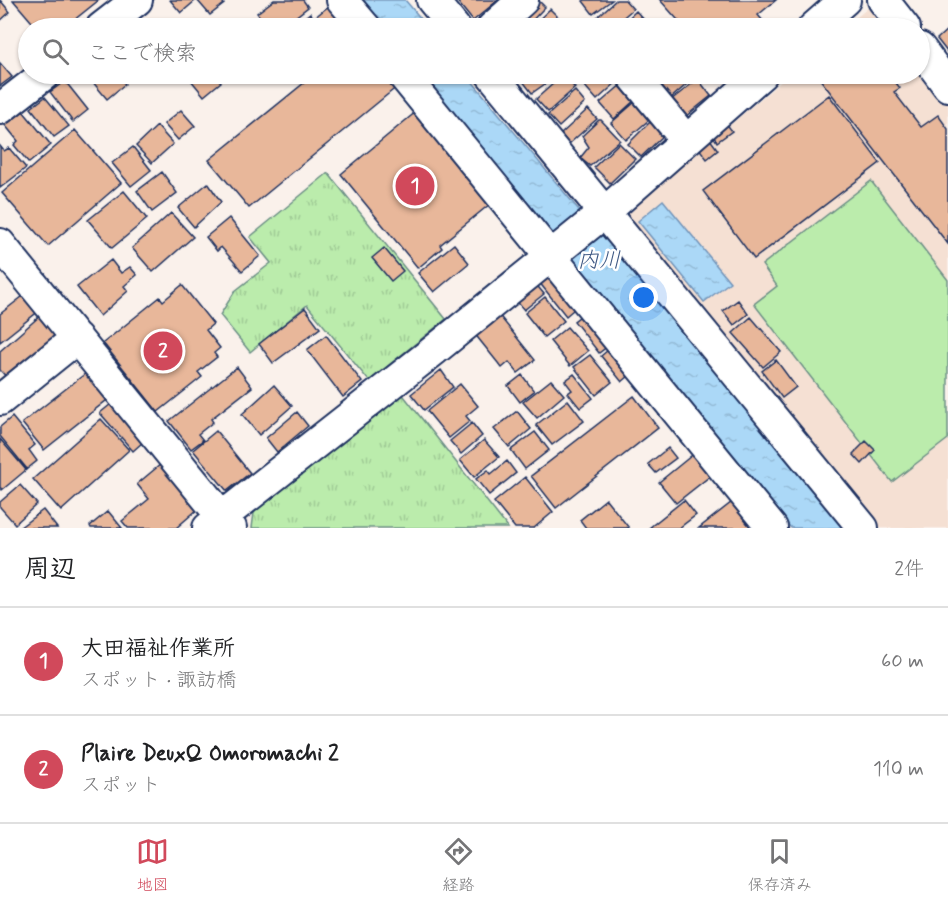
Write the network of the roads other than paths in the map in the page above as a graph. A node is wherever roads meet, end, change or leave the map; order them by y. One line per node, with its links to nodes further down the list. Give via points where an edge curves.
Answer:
1 (137, 0): 7 (street)
2 (342, 0): 8 (street)
3 (432, 0): 9 (street)
4 (523, 0): 10 (street)
5 (845, 0): 11 (street)
6 (883, 0): 12 (street)
7 (114, 18)
8 (357, 18)
9 (447, 18)
10 (503, 18)
11 (824, 18)
12 (897, 18)
13 (930, 62): 19 (street)
14 (32, 84): 20 (street)
15 (410, 84): 24 (street)
16 (499, 84): 22 (street)
17 (639, 84): 21 (street)
18 (750, 84): 21 (street)
19 (948, 86)
20 (0, 109)
21 (686, 140): 22 (street)
22 (605, 212): 24 (street); 29 (street)
23 (0, 244): 25 (street)
24 (550, 256): 27 (street); 28 (street)
25 (77, 338): 26 (street); 27 (street)
26 (0, 400)
27 (220, 524)
28 (772, 528)
29 (863, 528)

